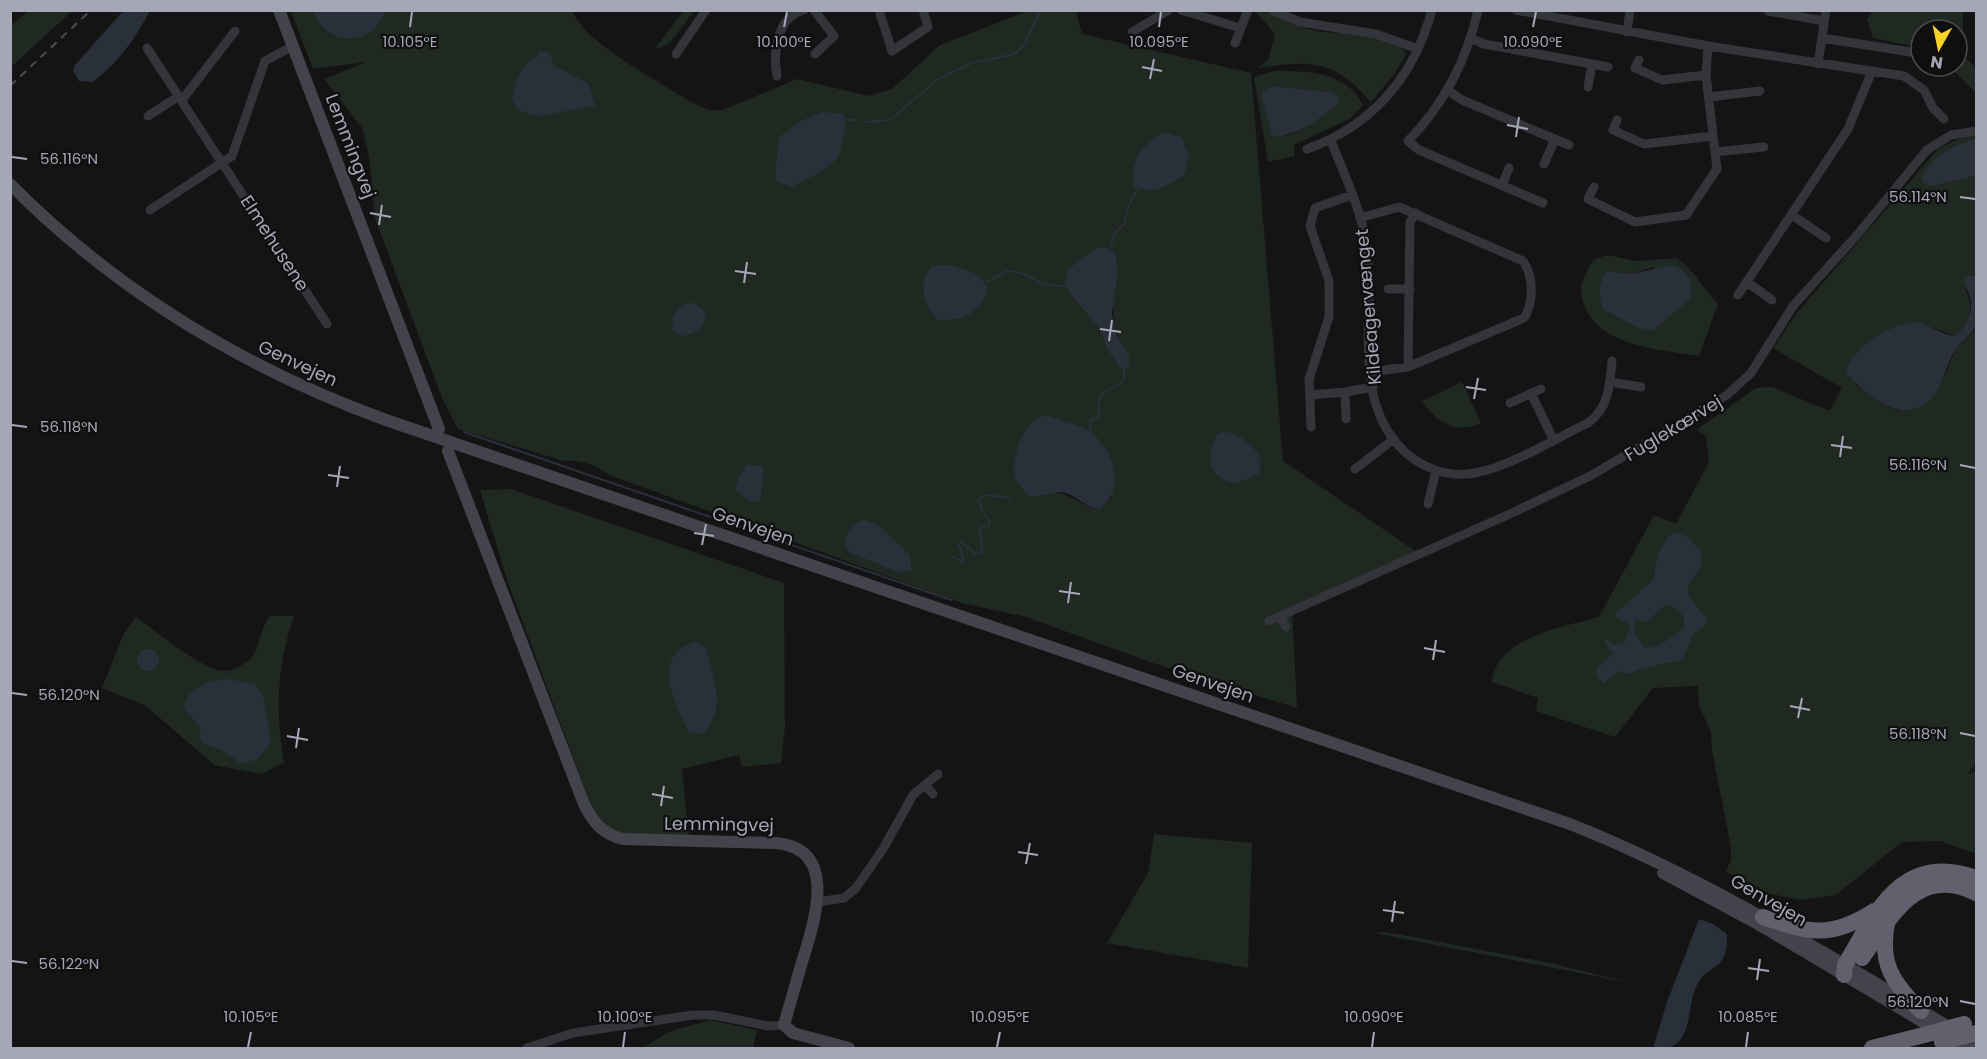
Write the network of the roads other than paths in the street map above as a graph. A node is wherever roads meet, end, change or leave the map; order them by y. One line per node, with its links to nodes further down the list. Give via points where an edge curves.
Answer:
1 (279, 10): 25 (street, Lemmingvej)
2 (706, 10): 30 (street)
3 (804, 10): 38 (street, via 785,23 779,33)
4 (814, 10): 31 (street, via 834,36)
5 (879, 10): 6 (street, via 892,51 928,27)
6 (923, 10)
7 (1169, 10): 20 (street)
8 (1180, 10): 18 (street)
9 (1248, 10): 18 (street)
10 (1272, 10): 28 (street, via 1300,22 1376,34)
11 (1432, 10): 28 (street)
12 (1478, 10): 22 (street)
13 (1516, 10): 16 (street)
14 (1630, 10): 21 (street)
15 (1767, 11): 17 (street)
16 (1530, 12): 21 (street)
17 (1825, 16): 23 (street)
18 (1240, 28): 24 (street)
19 (236, 31): 43 (street)
20 (1132, 32)
21 (1627, 32): 26 (street)
22 (1470, 38): 33 (street); 40 (street)
23 (1822, 38): 29 (street); 34 (street)
24 (1235, 43)
25 (293, 46): 55 (street, via 265,62 234,150); 87 (street, Lemmingvej)
26 (1708, 46): 34 (street); 37 (street)
27 (147, 48): 43 (street, Elmehusene)
28 (1418, 49): 50 (street, via 1387,98)
29 (1909, 52)
30 (676, 54)
31 (814, 54)
32 (1639, 60): 37 (street, via 1635,68 1662,80)
33 (1592, 64): 35 (street); 39 (street)
34 (1818, 64): 36 (street)
35 (1608, 67)
36 (1872, 71): 45 (street, via 1904,76 1924,90); 65 (street, via 1848,129)
37 (1706, 75): 42 (street)
38 (777, 76)
39 (1588, 87)
40 (1449, 91): 49 (street); 59 (street, via 1408,141 1419,150)
41 (1760, 91): 42 (street)
42 (1709, 97): 48 (street)
43 (181, 98): 44 (street); 55 (street, Elmehusene)
44 (148, 116)
45 (1944, 119)
46 (1617, 120): 48 (street, via 1613,130 1644,144)
47 (1977, 131): 94 (street, Fuglekærvej, via 1951,135 1927,150 1793,306 1751,373 1727,395 1592,475)
48 (1713, 136): 54 (street)
49 (1555, 139): 51 (street); 56 (street)
50 (1330, 141): 53 (street); 61 (street, Kildeagervænget)
51 (1569, 145)
52 (1764, 147): 54 (street)
53 (1307, 150)
54 (1715, 152): 60 (street, via 1717,169 1686,215 1635,222 1588,200)
55 (223, 162): 63 (street); 73 (street, Elmehusene)
56 (1544, 164)
57 (1509, 168): 59 (street)
58 (10, 184): 100 (street, Genvejen, via 92,259 159,308 242,357 321,395)
59 (1502, 185): 62 (street)
60 (1594, 187)
61 (1352, 195): 66 (street, Kildeagervænget); 83 (street, via 1315,208 1310,226 1329,281 1329,317 1309,379)
62 (1543, 203)
63 (150, 210)
64 (1416, 213): 66 (street, via 1399,207); 70 (street, via 1410,222); 75 (street, via 1523,261 1530,271 1531,289 1524,318)
65 (1792, 215): 67 (street); 68 (street)
66 (1360, 218): 76 (street, Kildeagervænget, via 1367,251)
67 (1826, 238)
68 (1747, 282): 71 (street); 72 (street)
69 (1388, 289): 70 (street)
70 (1410, 289): 75 (street)
71 (1738, 295)
72 (1772, 300)
73 (327, 324)
74 (1612, 361): 77 (street, Kildeagervænget)
75 (1408, 367): 76 (street)
76 (1370, 372): 78 (street, Kildeagervænget)
77 (1610, 382): 79 (street); 89 (street, Kildeagervænget, via 1597,417)
78 (1373, 387): 81 (street); 88 (street, Kildeagervænget)
79 (1641, 387)
80 (1541, 388): 82 (street)
81 (1345, 392): 83 (street); 85 (street)
82 (1531, 393): 84 (street); 89 (street)
83 (1310, 395): 86 (street)
84 (1510, 403)
85 (1346, 419)
86 (1311, 427)
87 (439, 429)
88 (1394, 439): 91 (street); 92 (street, Kildeagervænget, via 1420,464)
89 (1553, 439): 92 (street, Kildeagervænget, via 1491,469 1453,474)
90 (448, 451): 103 (street, Lemmingvej, via 581,795 598,827 616,838 632,840 789,844 802,850 810,861)
91 (1355, 469)
92 (1436, 471): 93 (street)
93 (1428, 504)
94 (1280, 616): 95 (street, Fuglekærvej); 96 (street)
95 (1269, 621)
96 (1286, 627)
97 (938, 774): 98 (street)
98 (925, 785): 99 (street); 103 (street, via 913,795 856,888 844,898)
99 (933, 794)
100 (1532, 812): 105 (street, Genvejen, via 1613,841); 106 (street, Genvejen, via 1705,895)
101 (1977, 878): 104 (highway, via 1953,872 1926,873 1901,884)
102 (1977, 893): 104 (highway, via 1958,887 1922,890)
103 (818, 902): 108 (street, Lemmingvej)
104 (1882, 915): 105 (highway, via 1822,932); 106 (highway); 107 (highway, via 1886,963 1895,982)
105 (1763, 917): 106 (street, Genvejen)
106 (1847, 970): 107 (street, Genvejen); 116 (street, Genvejen)
107 (1921, 1011): 111 (street, Genvejen)
108 (784, 1025): 112 (street, via 693,1015 573,1033); 113 (street, via 793,1033)
109 (1972, 1026): 110 (highway, bridge)
110 (1931, 1039): 114 (highway); 115 (highway)
111 (1977, 1043)
112 (527, 1048)
113 (849, 1048)
114 (1872, 1048)
115 (1913, 1048)
116 (1967, 1048)

